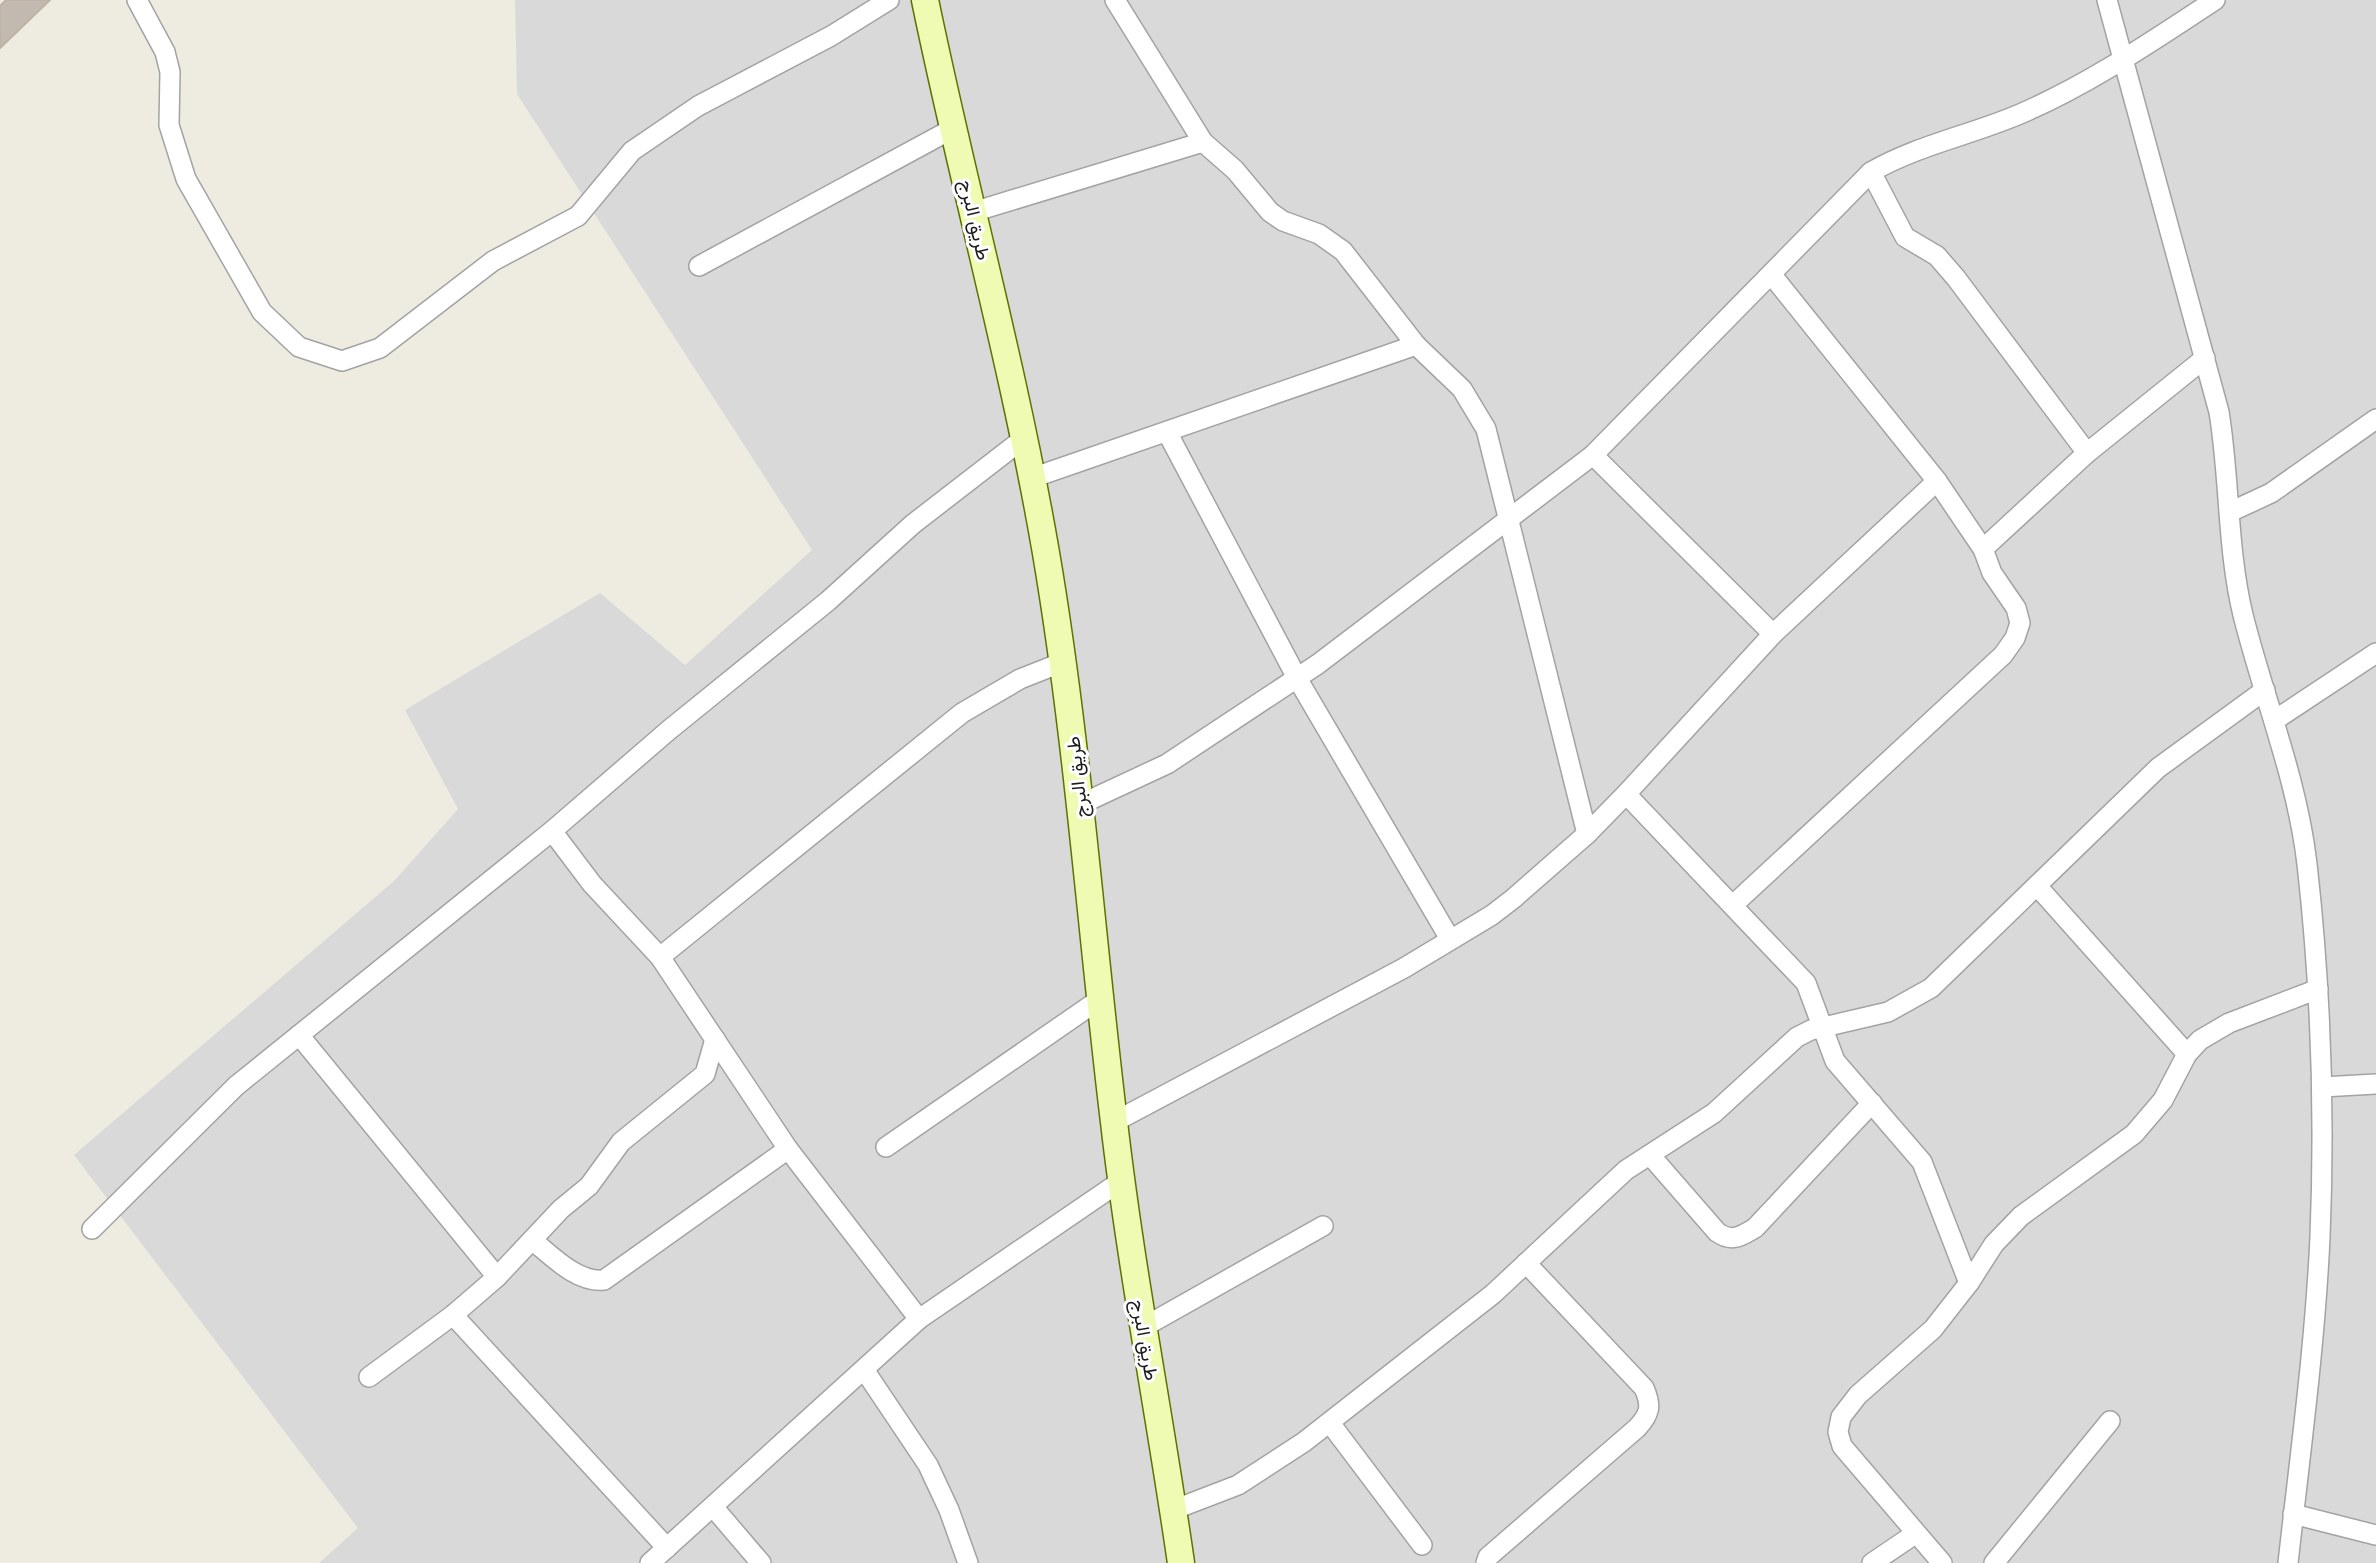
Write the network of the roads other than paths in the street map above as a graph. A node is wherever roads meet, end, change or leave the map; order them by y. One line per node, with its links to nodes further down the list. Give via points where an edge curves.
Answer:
1 (137, 0): 2 (street, via 165,52 170,72 169,125 186,179 262,312 299,347 342,360 380,348 494,261 578,216 632,151 698,106 831,36)
2 (888, 0)
3 (925, 0): 8 (street, طريق البرج)
4 (1115, 0): 9 (street)
5 (2107, 0): 7 (street)
6 (2215, 0): 7 (street)
7 (2122, 62): 10 (street, via 2020,114 1905,152); 15 (street)
8 (952, 129): 11 (street, طريق البرج); 12 (street)
9 (1203, 142): 11 (street); 14 (street, via 1276,217 1334,242)
10 (1871, 172): 13 (street); 19 (street, via 1905,237 1937,257 1956,278)
11 (974, 212): 18 (street, طريق البرج)
12 (699, 266)
13 (1771, 274): 20 (street); 22 (street)
14 (1416, 345): 17 (street); 24 (street, via 1462,389 1486,429)
15 (2205, 358): 19 (street); 23 (street, via 2220,412)
16 (2376, 419): 23 (street, via 2271,493)
17 (1167, 432): 21 (street); 29 (street)
18 (1023, 439): 21 (street, طريق البرج); 34 (street, via 913,524 828,601)
19 (2087, 453): 25 (street)
20 (1593, 455): 24 (street); 26 (street)
21 (1032, 478): 27 (street, طريق البرج)
22 (1937, 481): 25 (street); 26 (street)
23 (2230, 512): 30 (street, via 2235,579)
24 (1507, 523): 29 (street); 35 (street)
25 (1983, 549): 37 (street, via 2001,589 2016,608 2020,623 2015,638 2003,655)
26 (1773, 634): 32 (street)
27 (1063, 662): 33 (street, طريق البرج); 39 (street, via 1020,679 962,713)
28 (2372, 663): 31 (street)
29 (1297, 678): 33 (street, via 1167,764); 38 (street)
30 (2265, 690): 31 (street); 36 (street, via 2158,768)
31 (2274, 720): 40 (street, via 2300,813)
32 (1626, 794): 35 (street); 37 (street)
33 (1079, 805): 41 (street, طريق البرج)
34 (552, 831): 39 (street, via 592,884); 43 (street)
35 (1587, 834): 38 (street, via 1492,915)
36 (2038, 887): 42 (street, via 1931,988 1888,1012); 45 (street)
37 (1732, 905): 42 (street, via 1806,983)
38 (1450, 939): 49 (street)
39 (660, 957): 44 (street)
40 (2318, 989): 45 (street, via 2229,1023 2200,1040); 47 (street)
41 (1100, 999): 49 (street, طريق البرج); 50 (street)
42 (1821, 1027): 48 (street, via 1835,1061); 52 (street, via 1797,1037 1714,1113)
43 (299, 1035): 55 (street, via 236,1086); 58 (street)
44 (715, 1039): 51 (street); 56 (street, via 705,1074 621,1142 589,1186)
45 (2187, 1055): 59 (street, via 2163,1100 2134,1134 2021,1216 1994,1244)
46 (2376, 1084): 47 (street)
47 (2322, 1087): 69 (street, via 2320,1236)
48 (1872, 1104): 52 (street, via 1755,1228 1737,1238 1726,1239 1717,1232); 59 (street, via 1922,1162)
49 (1114, 1122): 53 (street, طريق البرج)
50 (886, 1147)
51 (788, 1149): 56 (street, via 604,1280 592,1281 572,1271); 61 (street)
52 (1650, 1155): 57 (street, via 1626,1170)
53 (1121, 1181): 61 (street); 62 (street, طريق البرج)
54 (1324, 1226): 62 (street)
55 (92, 1229)
56 (532, 1240): 58 (street)
57 (1526, 1263): 66 (street, via 1434,1343); 78 (street, via 1644,1388 1650,1402 1647,1417 1637,1428)
58 (497, 1277): 60 (street)
59 (1969, 1283): 70 (street, via 1933,1329 1858,1395 1841,1417 1838,1432 1842,1446)
60 (453, 1315): 64 (street); 73 (street)
61 (919, 1319): 63 (street)
62 (1142, 1328): 68 (street, طريق البرج)
63 (865, 1371): 67 (street); 76 (street, via 928,1465)
64 (369, 1377)
65 (2110, 1421): 81 (street)
66 (1330, 1423): 68 (street, via 1238,1485); 72 (street)
67 (714, 1508): 73 (street); 75 (street)
68 (1174, 1510): 77 (street, طريق البرج)
69 (2293, 1514): 71 (street); 82 (street)
70 (1915, 1534): 79 (street); 80 (street)
71 (2376, 1535)
72 (1422, 1545)
73 (667, 1548): 74 (street)
74 (650, 1563)
75 (761, 1563)
76 (968, 1563)
77 (1181, 1563)
78 (1486, 1563)
79 (1872, 1563)
80 (1942, 1563)
81 (1994, 1563)
82 (2288, 1563)

